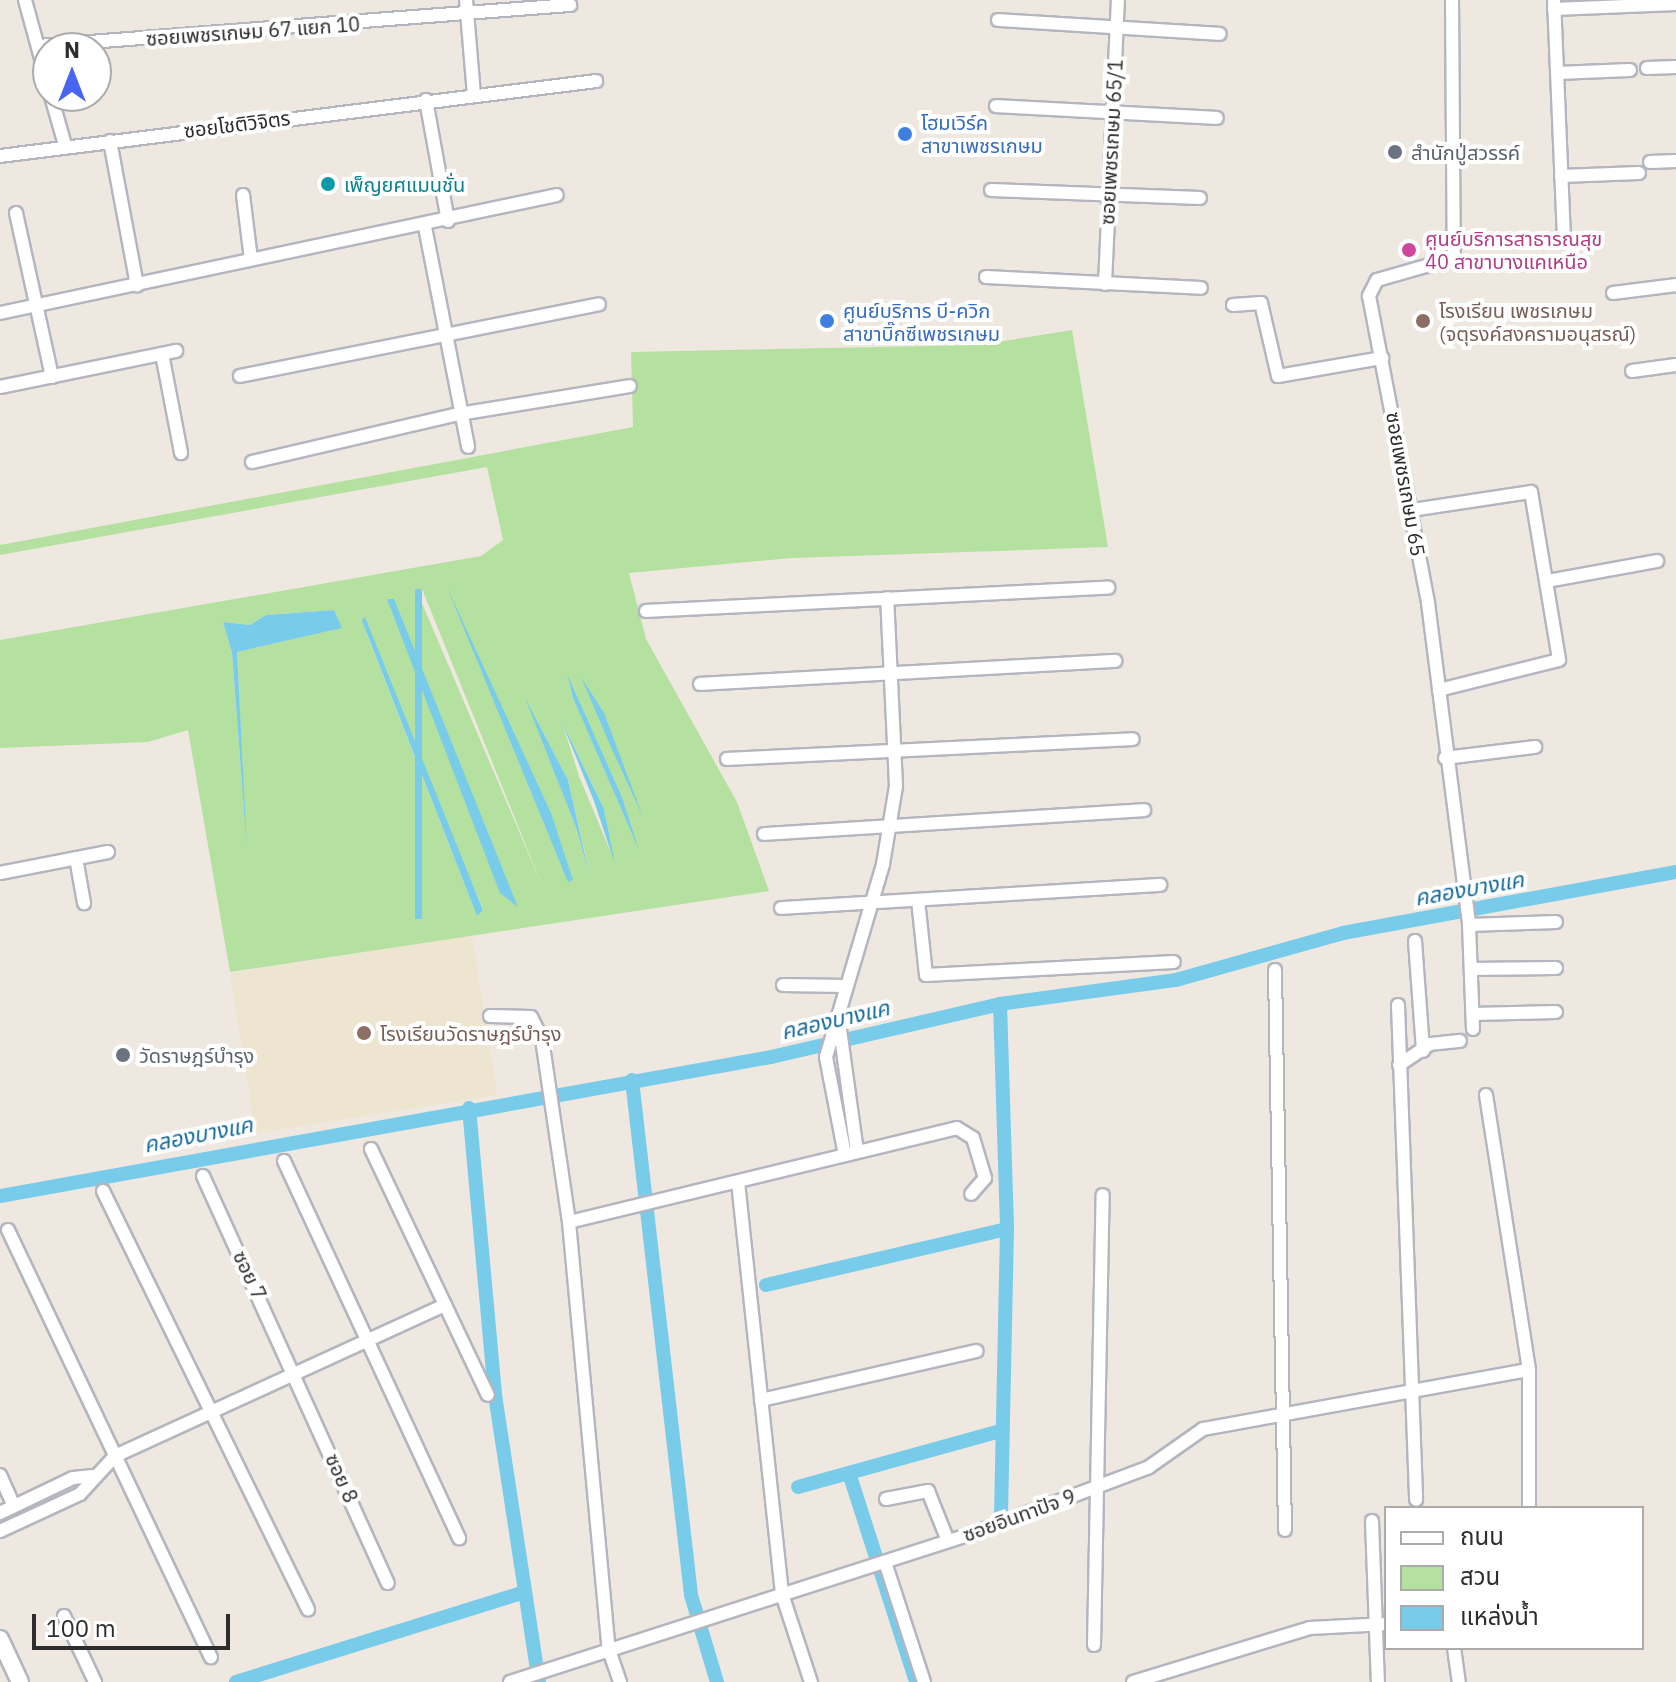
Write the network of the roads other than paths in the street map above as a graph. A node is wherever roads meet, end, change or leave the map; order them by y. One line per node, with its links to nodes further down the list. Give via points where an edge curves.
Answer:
1 (25, 0): 11 (street)
2 (466, 0): 8 (street)
3 (1118, 0): 10 (street, ซอยเพชรเกษม 65/1)
4 (1452, 0): 55 (street, ซอยเพชรเกษม 65, via 1454,258 1372,286)
5 (1554, 4): 6 (street); 17 (street)
6 (1676, 4)
7 (570, 5): 8 (street, ซอยเพชรเกษม 67 แยก 10)
8 (468, 15): 13 (street, ซอยเพชรเกษม 67 แยก 10); 19 (street)
9 (998, 20): 10 (street)
10 (1116, 29): 12 (street); 22 (street, ซอยเพชรเกษม 65/1)
11 (34, 32)
12 (1220, 34)
13 (112, 41)
14 (1676, 67): 15 (street)
15 (1647, 68)
16 (1630, 70): 17 (street)
17 (1557, 73): 31 (street)
18 (596, 81): 19 (street, ซอยโชติวิจิตร)
19 (474, 96): 20 (street, ซอยโชติวิจิตร)
20 (426, 100): 25 (street, ซอยโชติวิจิตร); 38 (street)
21 (996, 106): 22 (street)
22 (1111, 111): 24 (street); 35 (street, ซอยเพชรเกษม 65/1)
23 (56, 112): 26 (street)
24 (1217, 118)
25 (110, 141): 26 (street, ซอยโชติวิจิตร); 44 (street)
26 (65, 145): 27 (street, ซอยโชติวิจิตร)
27 (0, 156)
28 (1676, 161): 29 (street)
29 (1650, 162)
30 (1639, 173): 31 (street)
31 (1561, 176): 40 (street)
32 (991, 190): 35 (street)
33 (243, 195): 41 (street)
34 (557, 195): 38 (street)
35 (1107, 197): 36 (street); 43 (street, ซอยเพชรเกษม 65/1)
36 (1200, 198)
37 (16, 213): 50 (street)
38 (448, 221): 39 (street)
39 (425, 227): 41 (street); 52 (street)
40 (1564, 241)
41 (251, 259): 44 (street)
42 (986, 277): 43 (street)
43 (1105, 284): 46 (street)
44 (137, 285): 50 (street)
45 (1676, 285): 47 (street)
46 (1201, 288)
47 (1613, 293)
48 (599, 304): 52 (street)
49 (1233, 305): 55 (street, via 1261,303 1278,376)
50 (36, 306): 51 (street); 59 (street)
51 (0, 313)
52 (444, 331): 58 (street); 62 (street)
53 (176, 351): 54 (street)
54 (162, 354): 59 (street); 64 (street)
55 (1382, 358): 66 (street, ซอยเพชรเกษม 65)
56 (1676, 365): 57 (street)
57 (1632, 371)
58 (240, 376)
59 (52, 377): 61 (street)
60 (630, 386): 62 (street)
61 (0, 387)
62 (459, 414): 63 (street); 65 (street)
63 (468, 447)
64 (181, 453)
65 (252, 462)
66 (1412, 510): 68 (street, via 1531,492); 75 (street, ซอยเพชรเกษม 65)
67 (1657, 561): 68 (street)
68 (1547, 581): 75 (street, via 1557,664)
69 (1108, 588): 70 (street)
70 (887, 598): 71 (street); 73 (street)
71 (646, 611)
72 (1115, 661): 73 (street)
73 (892, 674): 74 (street); 78 (street)
74 (700, 684)
75 (1439, 690): 79 (street, ซอยเพชรเกษม 65)
76 (1133, 739): 78 (street)
77 (1535, 747): 79 (street)
78 (896, 748): 80 (street); 82 (street)
79 (1445, 758): 93 (street, ซอยเพชรเกษม 65)
80 (727, 759)
81 (1144, 810): 82 (street)
82 (891, 826): 83 (street); 90 (street)
83 (764, 834)
84 (108, 852): 85 (street)
85 (76, 858): 86 (street); 89 (street)
86 (0, 873)
87 (1160, 885): 88 (street)
88 (918, 900): 90 (street); 95 (street, via 926,975)
89 (84, 903)
90 (871, 903): 91 (street); 100 (street)
91 (781, 908)
92 (1556, 922): 93 (street)
93 (1468, 924): 97 (street, ซอยเพชรเกษม 65)
94 (1415, 941): 108 (street)
95 (1174, 962)
96 (1556, 968): 97 (street)
97 (1471, 969): 103 (street, ซอยเพชรเกษม 65)
98 (1275, 970): 131 (street)
99 (783, 985): 100 (street)
100 (846, 986): 104 (street)
101 (1398, 1005): 109 (street)
102 (1556, 1012): 103 (street)
103 (1473, 1014): 106 (street, ซอยเพชรเกษม 65)
104 (838, 1015): 110 (street, via 843,1034); 110 (street, via 828,1033 826,1057)
105 (490, 1016): 120 (street, via 531,1017 550,1087)
106 (1473, 1029)
107 (1460, 1041): 108 (street)
108 (1423, 1051): 109 (street)
109 (1399, 1065): 127 (street)
110 (837, 1089): 113 (street)
111 (1486, 1095): 125 (street)
112 (371, 1149): 122 (street)
113 (851, 1154): 116 (street); 118 (street, via 963,1129 985,1178)
114 (284, 1161): 123 (street)
115 (203, 1176): 126 (street, ซอย 7)
116 (738, 1182): 120 (street); 129 (street)
117 (103, 1191): 130 (street)
118 (971, 1194)
119 (1103, 1195): 135 (street)
120 (569, 1222): 154 (street)
121 (8, 1230): 132 (street)
122 (445, 1305): 123 (street); 128 (street)
123 (370, 1339): 126 (street); 144 (street)
124 (977, 1351): 129 (street)
125 (1529, 1370): 127 (street, ซอยอินทาปัจ 9); 139 (street)
126 (297, 1373): 130 (street); 147 (street, ซอย 8)
127 (1408, 1392): 131 (street, ซอยอินทาปัจ 9); 137 (street)
128 (488, 1395)
129 (761, 1400): 148 (street)
130 (213, 1412): 132 (street); 149 (street)
131 (1281, 1415): 135 (street, ซอยอินทาปัจ 9, via 1203,1429 1149,1467); 142 (street)
132 (115, 1456): 134 (street); 156 (street)
133 (0, 1475): 138 (street)
134 (93, 1476): 138 (street); 143 (street, via 80,1494)
135 (1098, 1486): 145 (street, ซอยอินทาปัจ 9); 153 (street)
136 (886, 1499): 145 (street, via 928,1491)
137 (1416, 1500)
138 (14, 1506): 140 (street)
139 (1529, 1506)
140 (0, 1513)
141 (1372, 1521): 151 (street)
142 (1285, 1530)
143 (0, 1531)
144 (459, 1538)
145 (948, 1541): 146 (street, ซอยอินทาปัจ 9)
146 (884, 1562): 148 (street, ซอยอินทาปัจ 9); 162 (street)
147 (388, 1583)
148 (782, 1594): 154 (street, ซอยอินทาปัจ 9); 161 (street)
149 (308, 1609)
150 (64, 1616): 158 (street)
151 (1380, 1624): 163 (street, via 1310,1628); 164 (street)
152 (0, 1639): 157 (main road)
153 (1094, 1645)
154 (609, 1650): 159 (street, ซอยอินทาปัจ 9); 160 (street)
155 (1454, 1650): 165 (street)
156 (211, 1657)
157 (20, 1682)
158 (95, 1682)
159 (510, 1682)
160 (620, 1682)
161 (811, 1682)
162 (924, 1682)
163 (1133, 1682)
164 (1378, 1682)
165 (1459, 1682)

